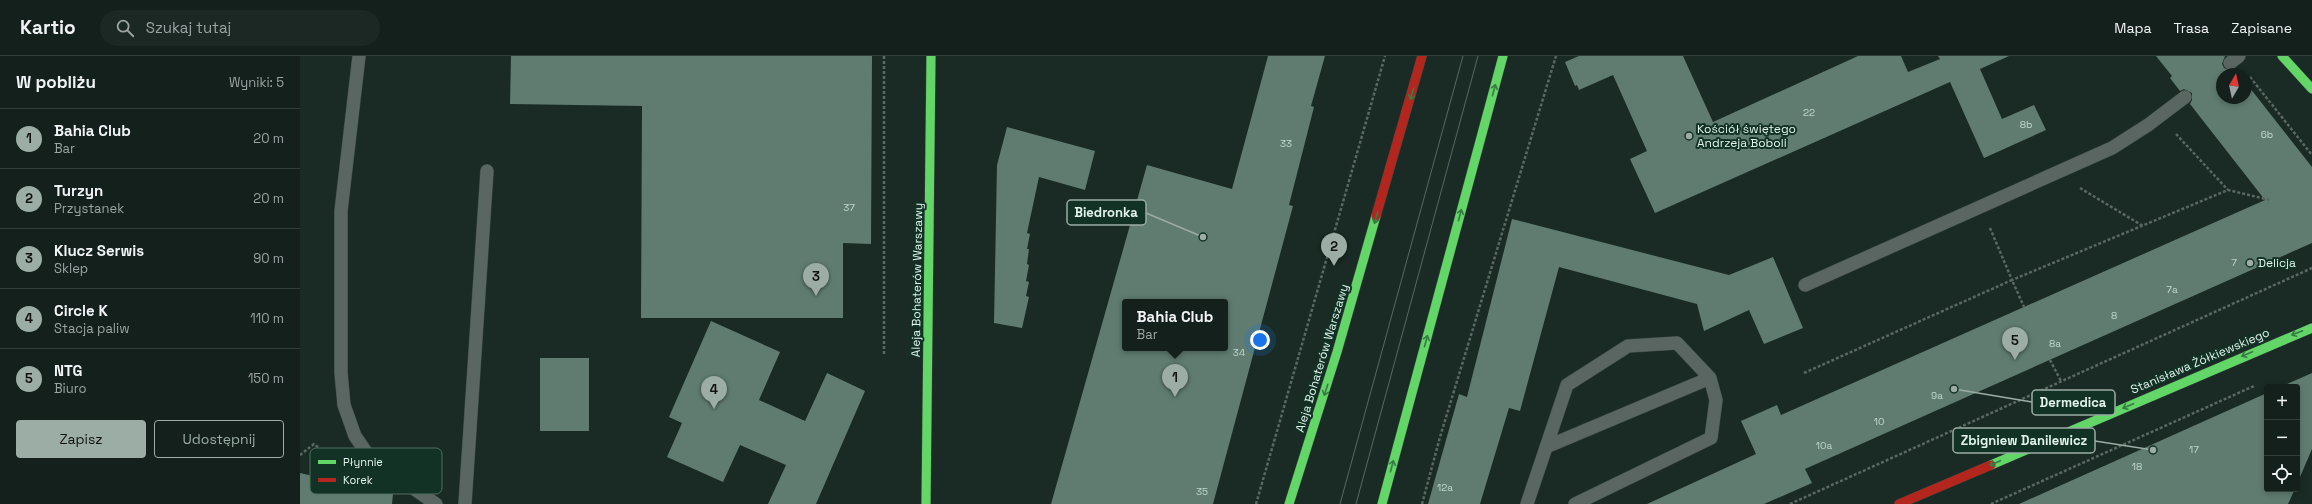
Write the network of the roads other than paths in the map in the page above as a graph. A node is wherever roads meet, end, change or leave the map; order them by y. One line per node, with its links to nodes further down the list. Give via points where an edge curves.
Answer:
1 (359, 56): 13 (lane, via 341,211 341,372 344,405 354,436)
2 (931, 56): 17 (street, Aleja Bohaterów Warszawy)
3 (1422, 56): 18 (street, Aleja Bohaterów Warszawy, one-way to 18, via 1337,352)
4 (1503, 56): 19 (street, one-way to 4)
5 (2282, 56): 6 (street)
6 (2312, 89)
7 (2185, 97): 9 (lane, via 2160,117 2112,148)
8 (487, 171): 16 (lane)
9 (1805, 285)
10 (2312, 328): 22 (street, Stanisława Żółkiewskiego, one-way to 22)
11 (1710, 378): 12 (lane); 12 (lane, via 1677,343 1628,346 1567,385); 21 (lane, via 1716,400 1711,438)
12 (1546, 447): 20 (lane)
13 (363, 448)
14 (422, 494): 15 (lane)
15 (436, 504)
16 (465, 504)
17 (926, 504)
18 (1289, 504)
19 (1382, 504)
20 (1527, 504)
21 (1575, 504)
22 (1899, 504)

